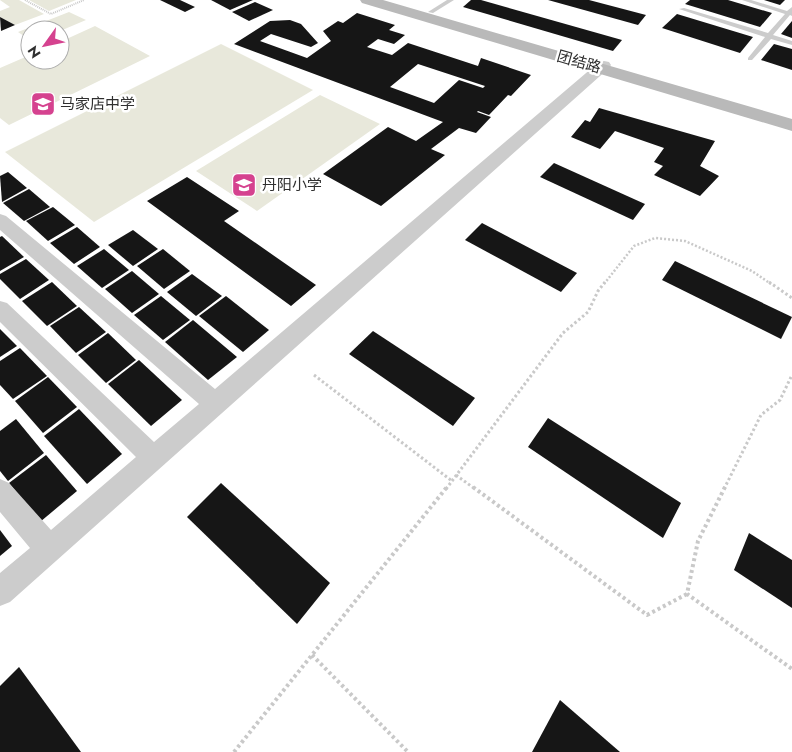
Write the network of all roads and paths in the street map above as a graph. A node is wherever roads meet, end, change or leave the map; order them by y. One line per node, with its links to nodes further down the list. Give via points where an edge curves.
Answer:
1 (25, 0): 2 (path, via 51,14)
2 (84, 0)
3 (367, 0): 13 (main road, 团结路)
4 (388, 0): 8 (main road, 团结路)
5 (450, 0): 8 (lane)
6 (745, 0): 9 (lane)
7 (682, 9): 10 (lane)
8 (431, 12): 13 (main road, 团结路)
9 (791, 12): 10 (lane)
10 (768, 36): 11 (lane); 12 (lane)
11 (792, 43)
12 (750, 59)
13 (602, 67): 14 (main road, 团结路); 15 (main road, 团结路); 21 (street)
14 (792, 118)
15 (792, 125)
16 (0, 220): 21 (street)
17 (792, 298): 23 (path, via 752,271 685,241 655,238 634,246 598,291 588,312 563,333)
18 (0, 309): 22 (street)
19 (314, 375): 24 (path)
20 (792, 375): 28 (path, via 780,400 761,415 698,540)
21 (216, 404): 22 (street)
22 (154, 458): 26 (street)
23 (456, 475): 24 (path); 28 (path, via 648,616)
24 (452, 482): 29 (path)
25 (0, 492): 26 (street)
26 (49, 549): 27 (street)
27 (0, 592)
28 (687, 594): 30 (path)
29 (312, 655): 31 (path); 32 (path)
30 (792, 669)
31 (234, 752)
32 (408, 752)

